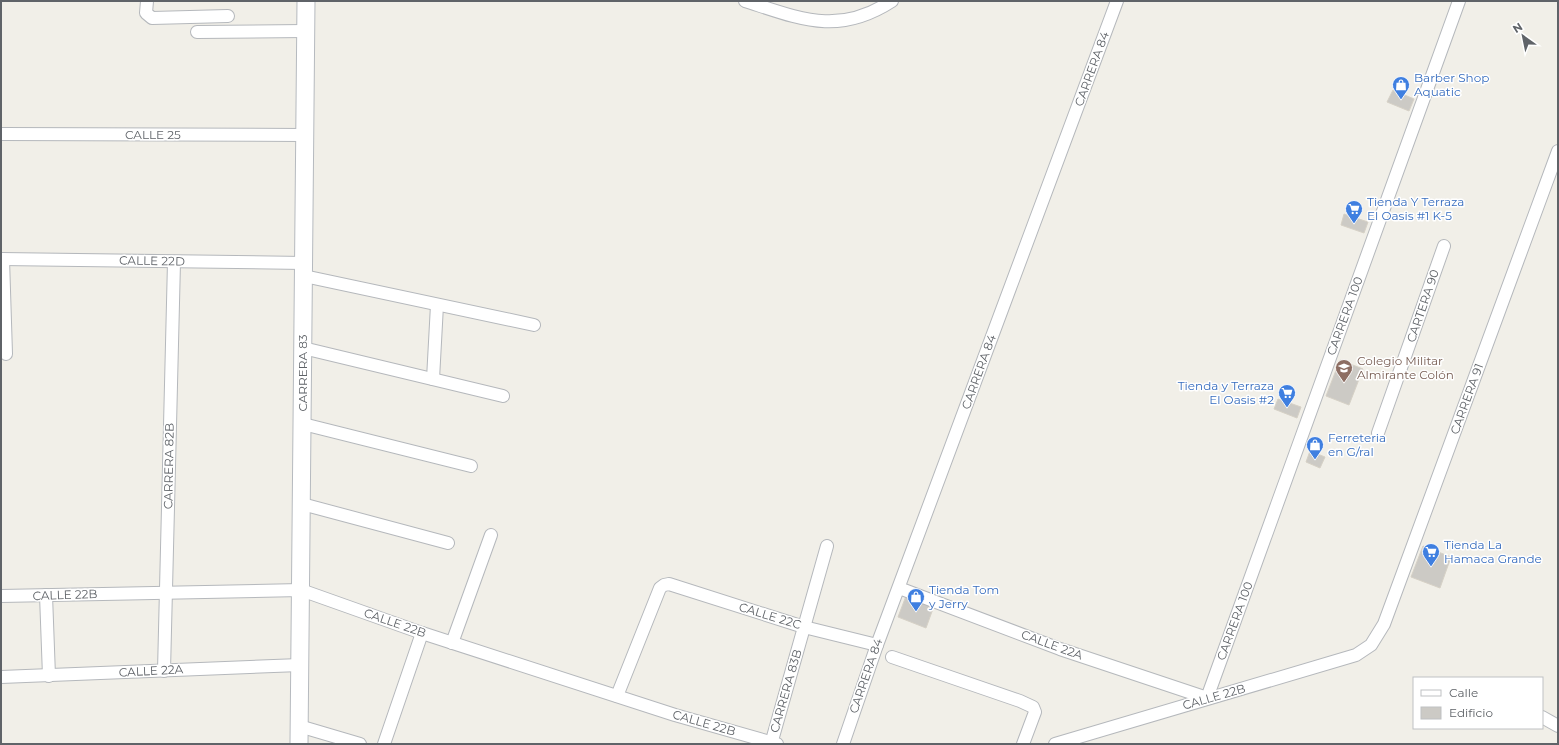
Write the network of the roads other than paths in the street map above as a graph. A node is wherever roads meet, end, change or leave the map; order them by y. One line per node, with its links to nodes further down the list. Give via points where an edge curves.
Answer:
1 (147, 1): 7 (street, via 146,13 152,18)
2 (306, 1): 8 (street, CARRERA 83)
3 (745, 1): 4 (street, via 804,20 839,22 873,13)
4 (892, 1)
5 (1117, 1): 30 (street, CARRERA 84)
6 (1459, 1): 46 (street, CARRERA 100)
7 (228, 16)
8 (306, 31): 9 (street); 11 (street, CARRERA 83)
9 (197, 32)
10 (1, 134): 11 (street, CALLE 25)
11 (305, 135): 16 (street, CARRERA 83)
12 (1558, 151): 39 (street, CARRERA 91, via 1384,624)
13 (1444, 246): 24 (street, CARTERA 90)
14 (2, 259): 15 (street, CALLE 22D); 20 (street)
15 (174, 262): 16 (street, CALLE 22D); 32 (street, CARRERA 82B)
16 (304, 270): 17 (street, CALLE 22D); 19 (street, CARRERA 83)
17 (437, 305): 18 (street, CALLE 22D); 21 (street)
18 (534, 326)
19 (303, 348): 21 (street); 23 (street, CARRERA 83)
20 (6, 354)
21 (433, 378): 22 (street)
22 (503, 396)
23 (303, 424): 25 (street); 26 (street, CARRERA 83)
24 (1378, 433)
25 (471, 466)
26 (302, 504): 28 (street); 31 (street, CARRERA 83)
27 (491, 535): 37 (street)
28 (448, 543)
29 (827, 546): 35 (street, CARRERA 83B)
30 (898, 588): 38 (street, CARRERA 84); 46 (street, CALLE 22A, via 1060,649)
31 (301, 590): 32 (street, CALLE 22B); 36 (street, CALLE 22B); 41 (street, CARRERA 83)
32 (166, 592): 33 (street, CALLE 22B); 42 (street, CARRERA 82B)
33 (46, 595): 34 (street, CALLE 22B); 43 (street)
34 (1, 596)
35 (804, 627): 38 (street, CALLE 22C); 45 (street, CALLE 22C, via 669,584 664,585 660,588); 50 (street, CARRERA 83B)
36 (422, 633): 37 (street, CALLE 22B); 53 (street)
37 (452, 643): 45 (street, CALLE 22B)
38 (877, 645): 54 (street, CARRERA 84)
39 (1371, 645): 46 (street, CALLE 22B, via 1356,655)
40 (892, 658): 55 (street, via 1033,707 1035,712)
41 (300, 665): 42 (street, CALLE 22A); 48 (street, CARRERA 83)
42 (164, 671): 43 (street, CALLE 22A)
43 (49, 676): 44 (street, CALLE 22A)
44 (1, 677)
45 (617, 696): 50 (street, CALLE 22B)
46 (1207, 698): 56 (street, CALLE 22B)
47 (1543, 718): 49 (street)
48 (299, 726): 51 (street, CARRERA 83); 52 (street)
49 (1558, 726)
50 (773, 743)
51 (299, 744)
52 (360, 744)
53 (384, 744)
54 (843, 744)
55 (1023, 744)
56 (1055, 744)

